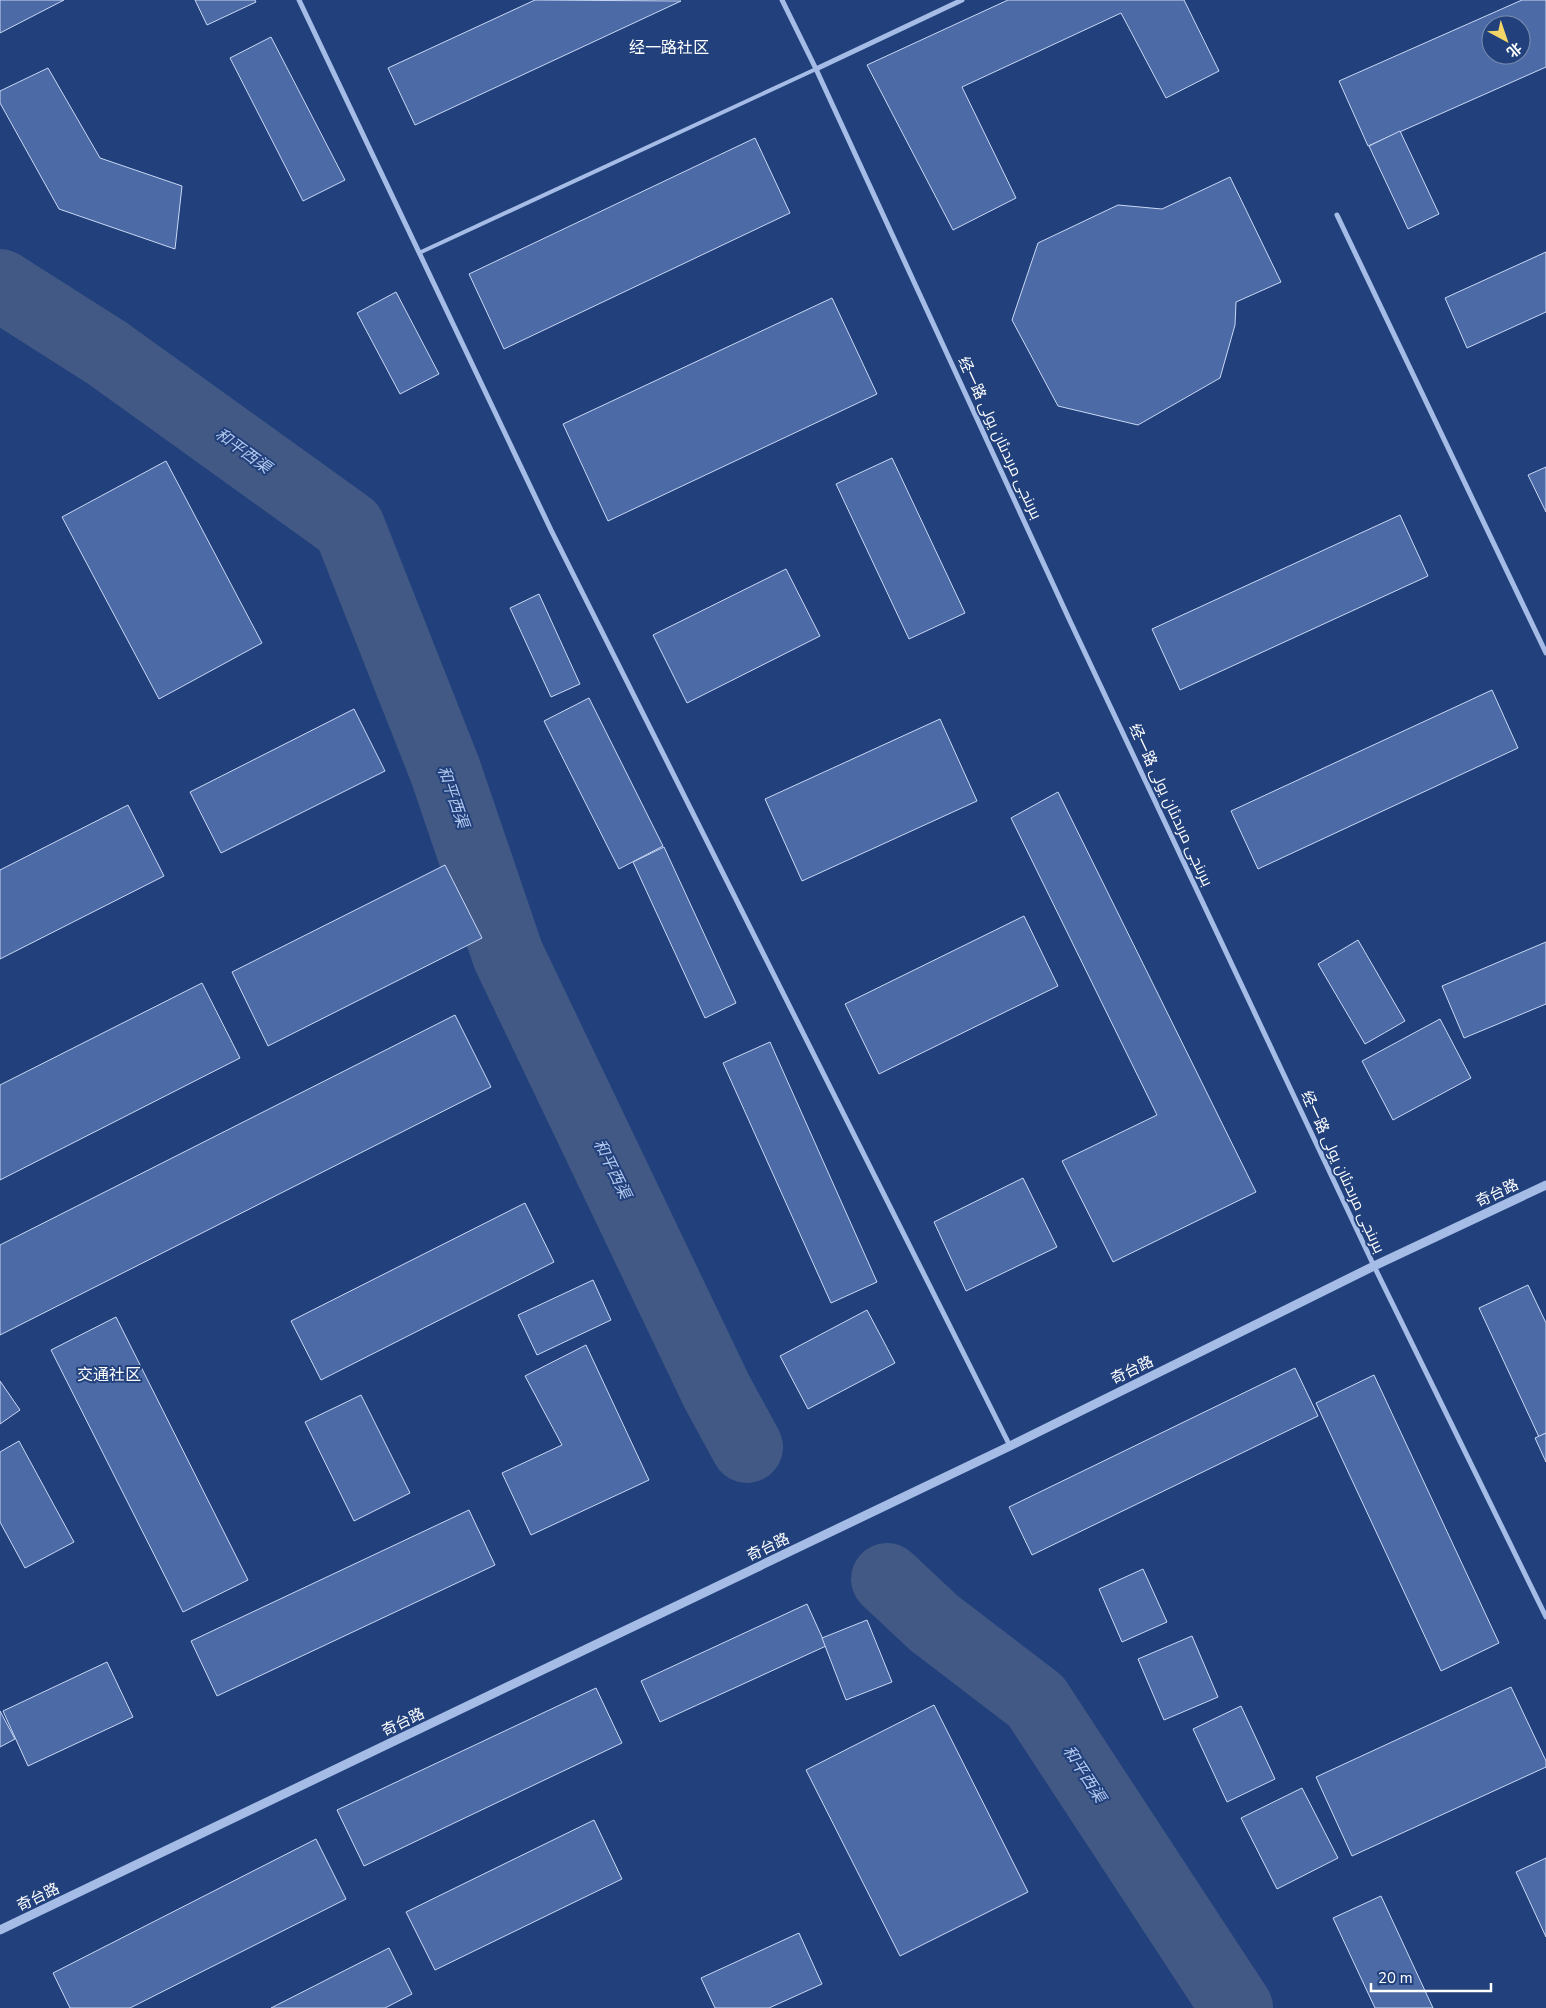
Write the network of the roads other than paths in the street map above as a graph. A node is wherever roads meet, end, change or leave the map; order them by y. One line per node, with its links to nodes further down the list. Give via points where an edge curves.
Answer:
1 (299, 0): 6 (street)
2 (782, 0): 4 (street, 经一路 بىرىنجى مرىدىئان يولى)
3 (962, 0): 4 (street)
4 (816, 69): 6 (lane); 9 (street, 经一路 بىرىنجى مرىدىئان يولى, via 1070,621)
5 (1337, 215): 7 (street)
6 (418, 253): 10 (street, via 555,539)
7 (1546, 653)
8 (1546, 1185): 9 (street, 奇台路)
9 (1374, 1266): 10 (street, 奇台路); 11 (street, 经一路 بىرىنجى مرىدىئان يولى)
10 (1010, 1446): 12 (street, 奇台路)
11 (1546, 1616)
12 (0, 1930)

